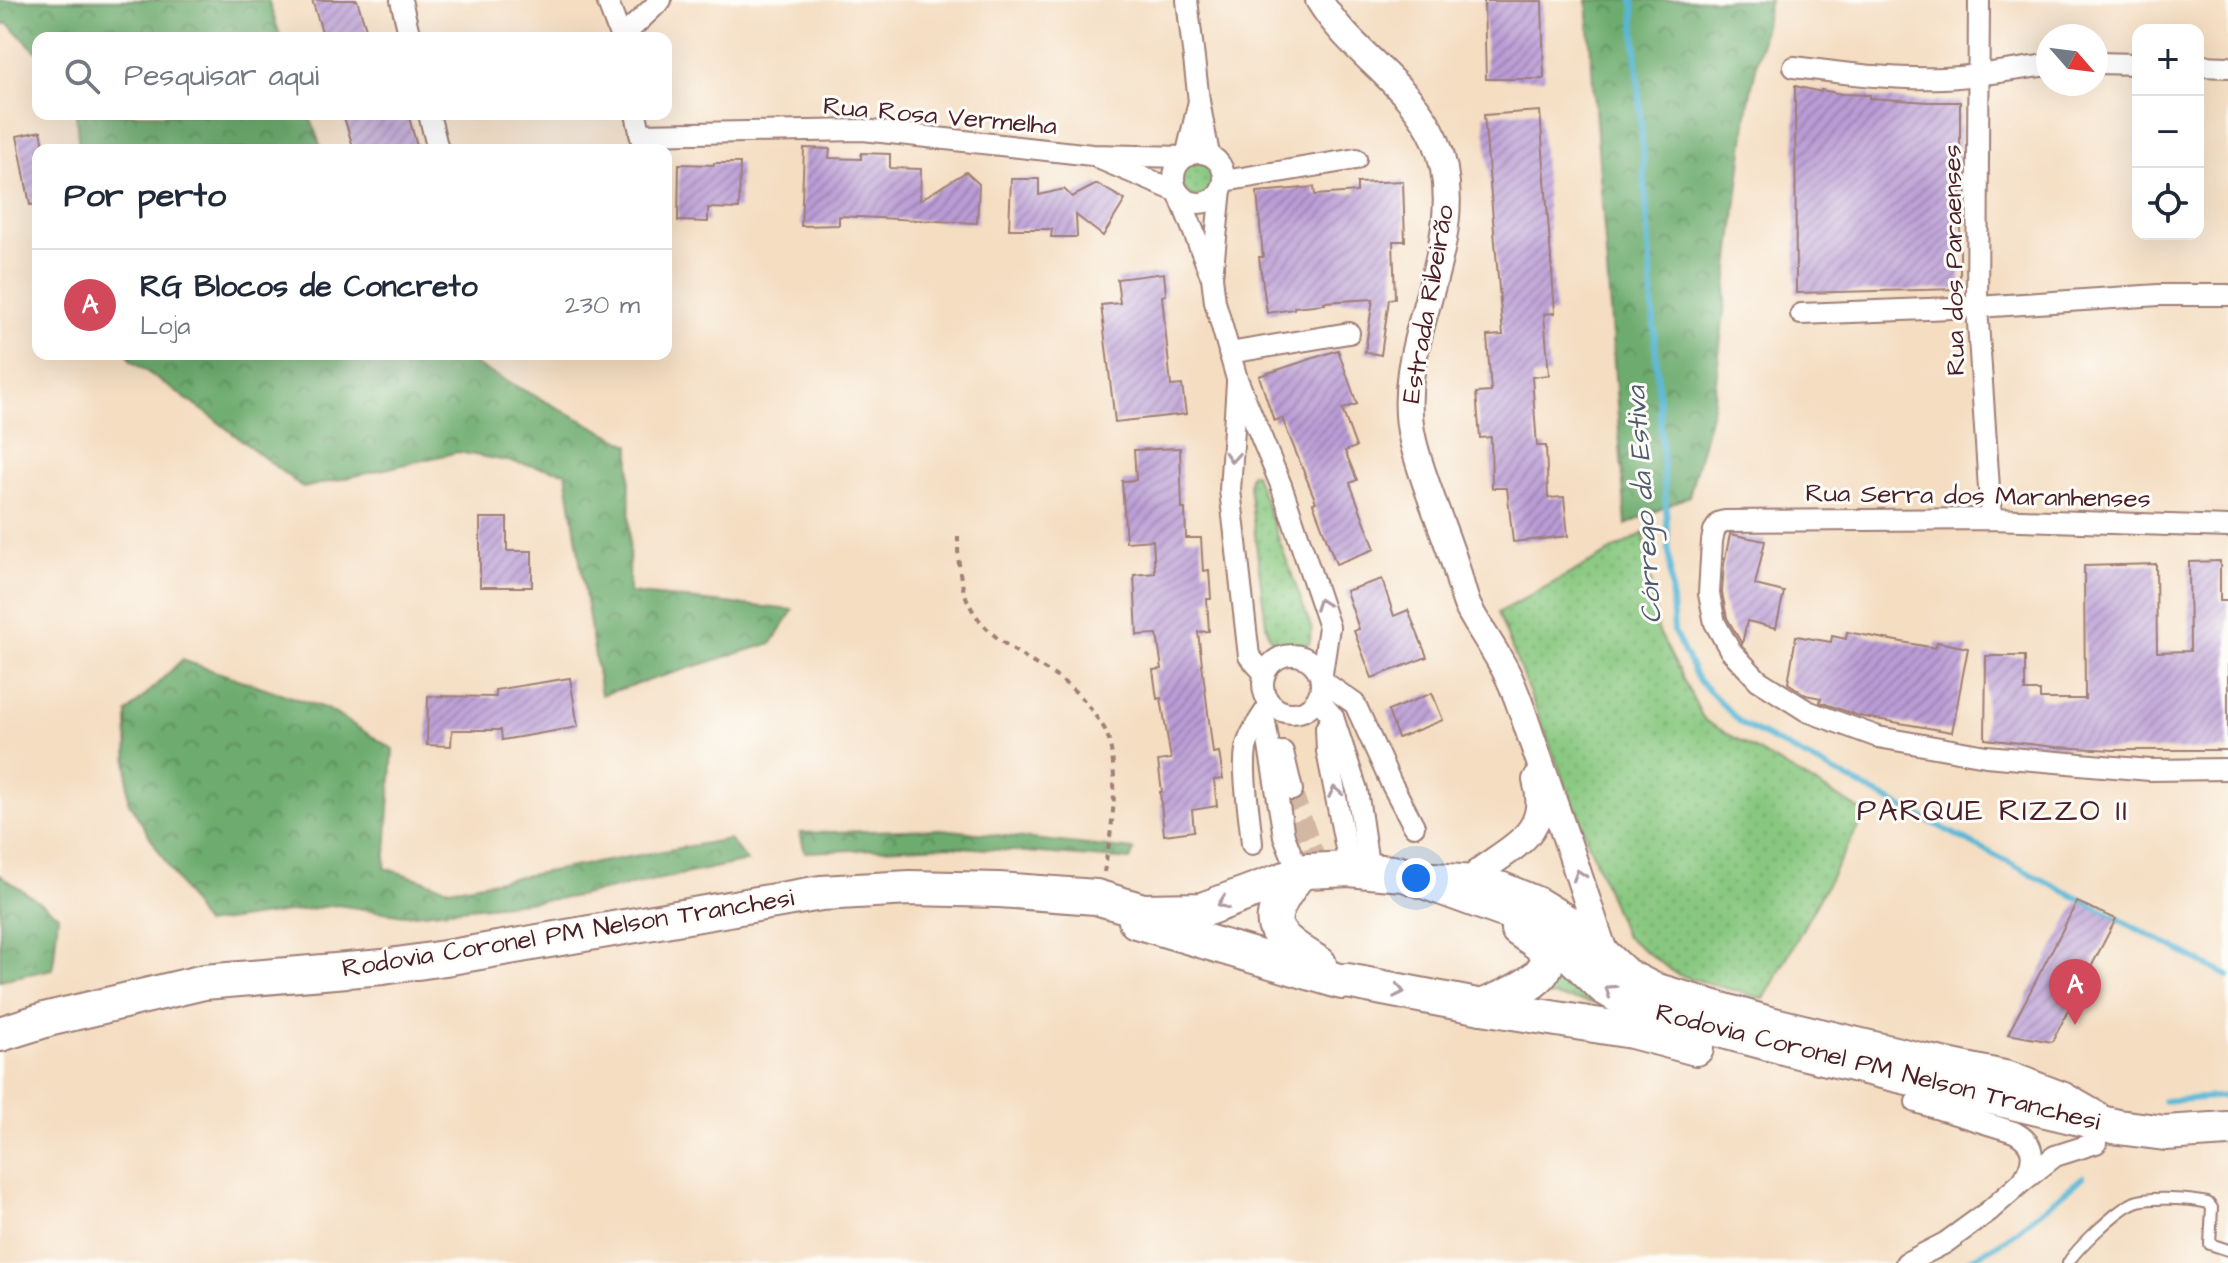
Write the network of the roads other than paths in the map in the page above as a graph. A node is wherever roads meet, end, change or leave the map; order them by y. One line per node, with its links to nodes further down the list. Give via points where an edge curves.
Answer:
1 (401, 0): 7 (street)
2 (607, 0): 8 (street)
3 (661, 0): 9 (street)
4 (1187, 0): 17 (street)
5 (1319, 0): 37 (street, Estrada Ribeirão, via 1346,37 1422,116 1441,156 1445,225 1410,374 1409,421 1467,605)
6 (1979, 0): 16 (street, Rua dos Paraenses)
7 (409, 32)
8 (619, 32)
9 (627, 32)
10 (2108, 63): 11 (street)
11 (2132, 64)
12 (2204, 66): 15 (street)
13 (1794, 67): 16 (street, via 1873,77)
14 (2036, 67): 16 (street)
15 (2228, 67)
16 (1978, 76): 29 (street, Rua dos Paraenses)
17 (1199, 101): 22 (street); 23 (street)
18 (430, 120): 20 (street)
19 (640, 133): 21 (street, Rua Rosa Vermelha, via 863,130)
20 (436, 144)
21 (1092, 155): 23 (street, Rua Rosa Vermelha); 26 (street, Rua Rosa Vermelha)
22 (1209, 155): 23 (street); 25 (street, via 1221,165)
23 (1186, 157): 26 (street, via 1174,176)
24 (1356, 159): 25 (street)
25 (1222, 185): 26 (street, via 1209,201 1200,203); 27 (street)
26 (1178, 192): 27 (street)
27 (1212, 277): 32 (street)
28 (2228, 295): 29 (street)
29 (1977, 307): 30 (street); 34 (street, Rua dos Paraenses)
30 (1801, 314)
31 (1349, 333): 32 (street)
32 (1229, 353): 33 (street)
33 (1237, 379): 36 (street, one-way to 36, via 1230,490 1249,656); 38 (street, one-way to 33, via 1329,627 1281,485)
34 (1991, 519): 35 (street, Rua Serra dos Maranhenses); 40 (street, Rua Serra dos Maranhenses, via 1720,522 1712,541 1709,594 1715,623 1730,650 1758,680 1807,711 1878,737 1986,756 2150,770)
35 (2228, 527)
36 (1265, 674): 38 (street, via 1277,659 1296,655 1313,663); 38 (street, via 1268,702 1284,713 1311,707)
37 (1510, 680): 47 (street, Estrada Ribeirão, via 1540,809 1527,835); 50 (street, Estrada Ribeirão, one-way to 37)
38 (1319, 690): 42 (street, via 1355,704); 44 (street, one-way to 38, via 1357,790)
39 (1268, 707): 41 (street, via 1276,720); 43 (street, via 1246,747); 45 (street, via 1264,716 1284,836)
40 (2228, 769)
41 (1292, 790)
42 (1414, 826)
43 (1252, 844)
44 (1360, 870): 45 (highway, Rodovia Coronel PM Nelson Tranchesi); 46 (highway, Rodovia Coronel PM Nelson Tranchesi)
45 (1299, 873): 48 (highway, Rodovia Coronel PM Nelson Tranchesi, one-way to 48, via 1202,910 1143,911 1096,897); 51 (highway, via 1281,897 1277,934)
46 (1413, 875): 47 (highway, Rodovia Coronel PM Nelson Tranchesi); 49 (street, via 1503,886)
47 (1472, 884): 49 (street, via 1512,876 1538,885 1558,899); 52 (highway, via 1546,955 1536,980); 55 (highway, Rodovia Coronel PM Nelson Tranchesi, one-way to 47, via 1660,1014 1604,987 1547,932)
48 (999, 890): 51 (highway, Rodovia Coronel PM Nelson Tranchesi, via 1172,930); 53 (highway, Rodovia Coronel PM Nelson Tranchesi, via 821,893 383,967 204,982)
49 (1575, 923): 50 (street)
50 (1603, 949): 55 (street, via 1627,972 1654,986 1766,1019 2009,1075 2064,1096)
51 (1347, 981): 52 (highway, Rodovia Coronel PM Nelson Tranchesi, one-way to 52)
52 (1482, 1007): 54 (highway, Rodovia Coronel PM Nelson Tranchesi, via 1632,1031)
53 (0, 1034)
54 (1916, 1102): 55 (highway, Rodovia Coronel PM Nelson Tranchesi); 57 (street, Rodovia Coronel PM Nelson Tranchesi, via 2022,1136 2032,1149)
55 (2107, 1135): 56 (highway, Rodovia Coronel PM Nelson Tranchesi, via 2171,1154); 57 (street, via 2055,1156)
56 (2226, 1146)
57 (2023, 1181): 59 (street, via 1945,1243)
58 (2228, 1250): 60 (lane, via 2210,1244 2208,1203 2142,1200 2126,1207)
59 (1906, 1263)
60 (2068, 1263)

